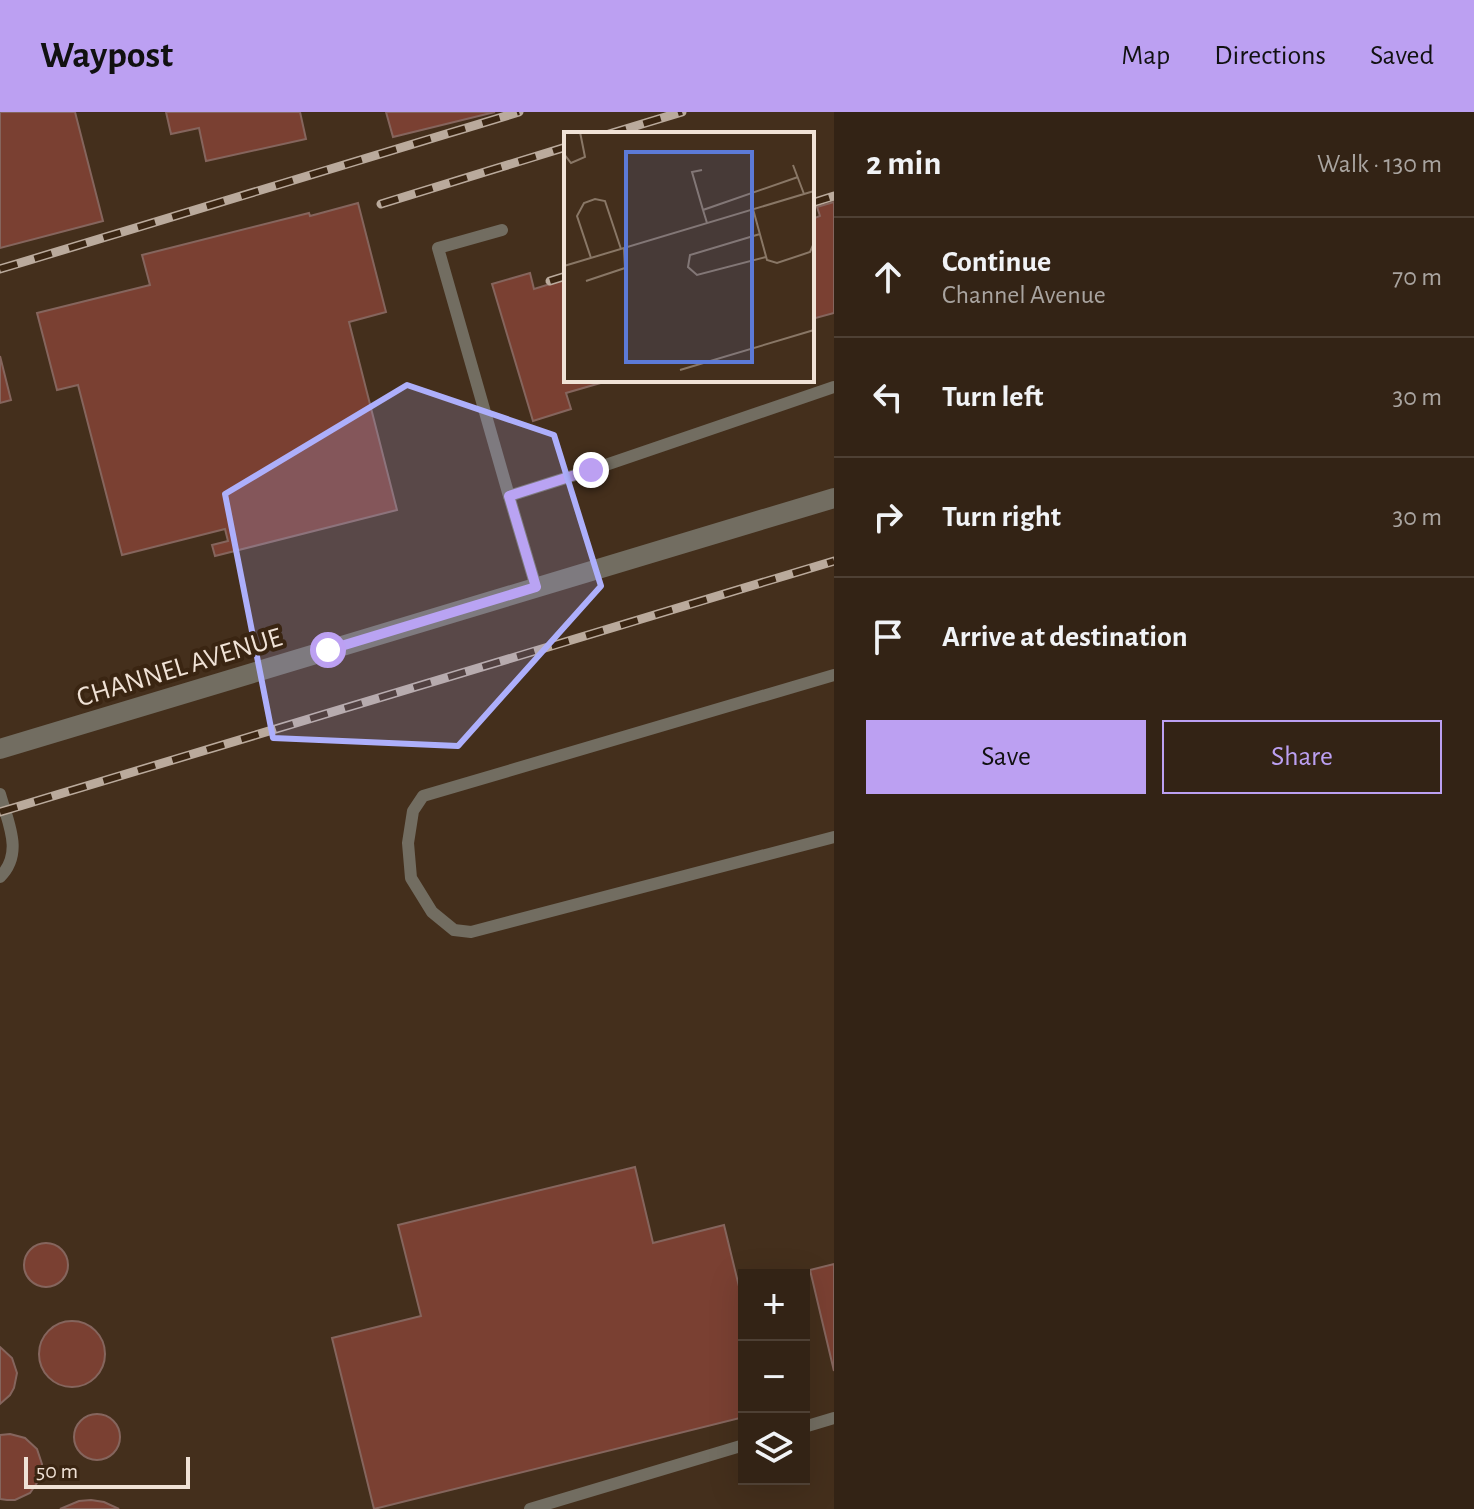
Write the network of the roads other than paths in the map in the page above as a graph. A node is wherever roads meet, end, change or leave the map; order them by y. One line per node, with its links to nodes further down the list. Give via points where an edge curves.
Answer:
1 (502, 230): 3 (lane, via 438,248)
2 (834, 387): 3 (lane)
3 (509, 496): 5 (lane)
4 (834, 498): 5 (street, CHANNEL AVENUE)
5 (536, 587): 7 (street, CHANNEL AVENUE)
6 (834, 675): 9 (lane, via 423,796 413,811 408,843 411,878 432,912 454,930 471,932)
7 (0, 749)
8 (0, 794): 10 (lane, via 14,846)
9 (834, 837)
10 (0, 877)
11 (834, 1418): 12 (lane)
12 (810, 1425)
13 (738, 1447): 14 (lane)
14 (530, 1509)

